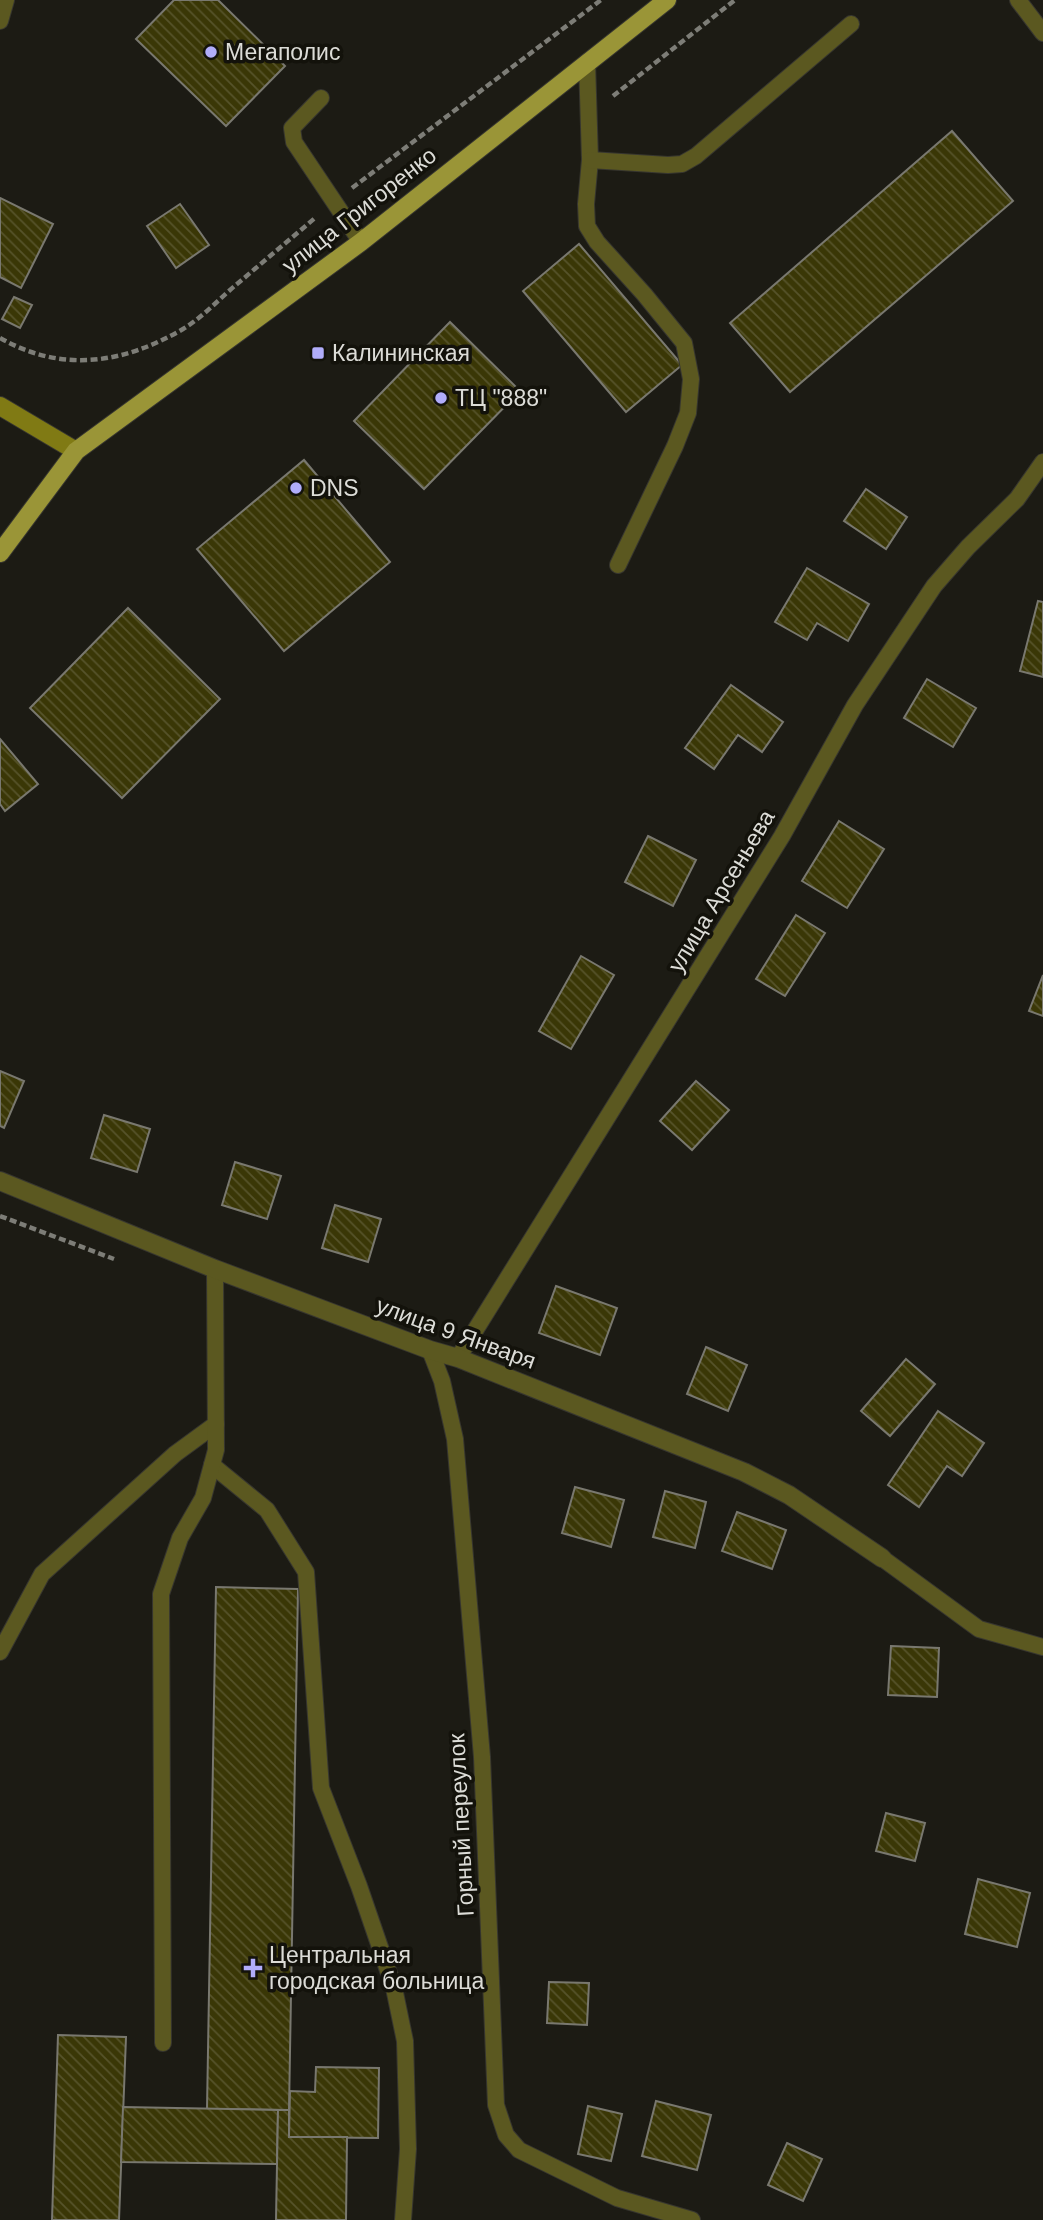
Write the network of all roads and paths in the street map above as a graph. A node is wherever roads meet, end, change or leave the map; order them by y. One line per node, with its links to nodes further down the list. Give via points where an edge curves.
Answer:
1 (6, 0): 5 (lane)
2 (667, 0): 8 (main road, улица Григоренко)
3 (735, 0): 10 (path)
4 (1018, 0): 7 (lane)
5 (0, 21)
6 (851, 24): 11 (lane, via 682,164)
7 (1043, 33)
8 (587, 62): 10 (lane); 12 (main road, улица Григоренко)
9 (321, 99): 12 (lane, via 292,128 294,142)
10 (588, 116): 11 (lane)
11 (590, 160): 17 (lane, via 587,226 684,343 691,379 688,413)
12 (361, 242): 14 (main road, улица Григоренко)
13 (0, 406): 14 (main road)
14 (76, 451): 16 (main road, улица Григоренко)
15 (1043, 462): 21 (lane, улица Арсеньева, via 1017,499 934,586 855,705 753,883)
16 (0, 553)
17 (618, 565)
18 (0, 1181): 19 (street, улица 9 Января)
19 (215, 1269): 20 (street, улица 9 Января); 22 (lane)
20 (430, 1350): 21 (street, улица 9 Января); 29 (lane, Горный переулок, via 451,1414 457,1453 482,1758 496,2105 506,2135 519,2150 617,2197)
21 (458, 1358): 24 (street, улица 9 Января, via 744,1472 789,1495)
22 (216, 1424): 23 (lane); 26 (lane, via 175,1454 42,1574)
23 (212, 1465): 27 (lane, via 203,1498 180,1538 161,1594); 28 (lane, via 267,1510 306,1572 321,1787 394,1988 405,2041 408,2149)
24 (882, 1558): 25 (lane, via 979,1629)
25 (1043, 1647)
26 (0, 1652)
27 (163, 2043)
28 (403, 2220)
29 (692, 2220)

